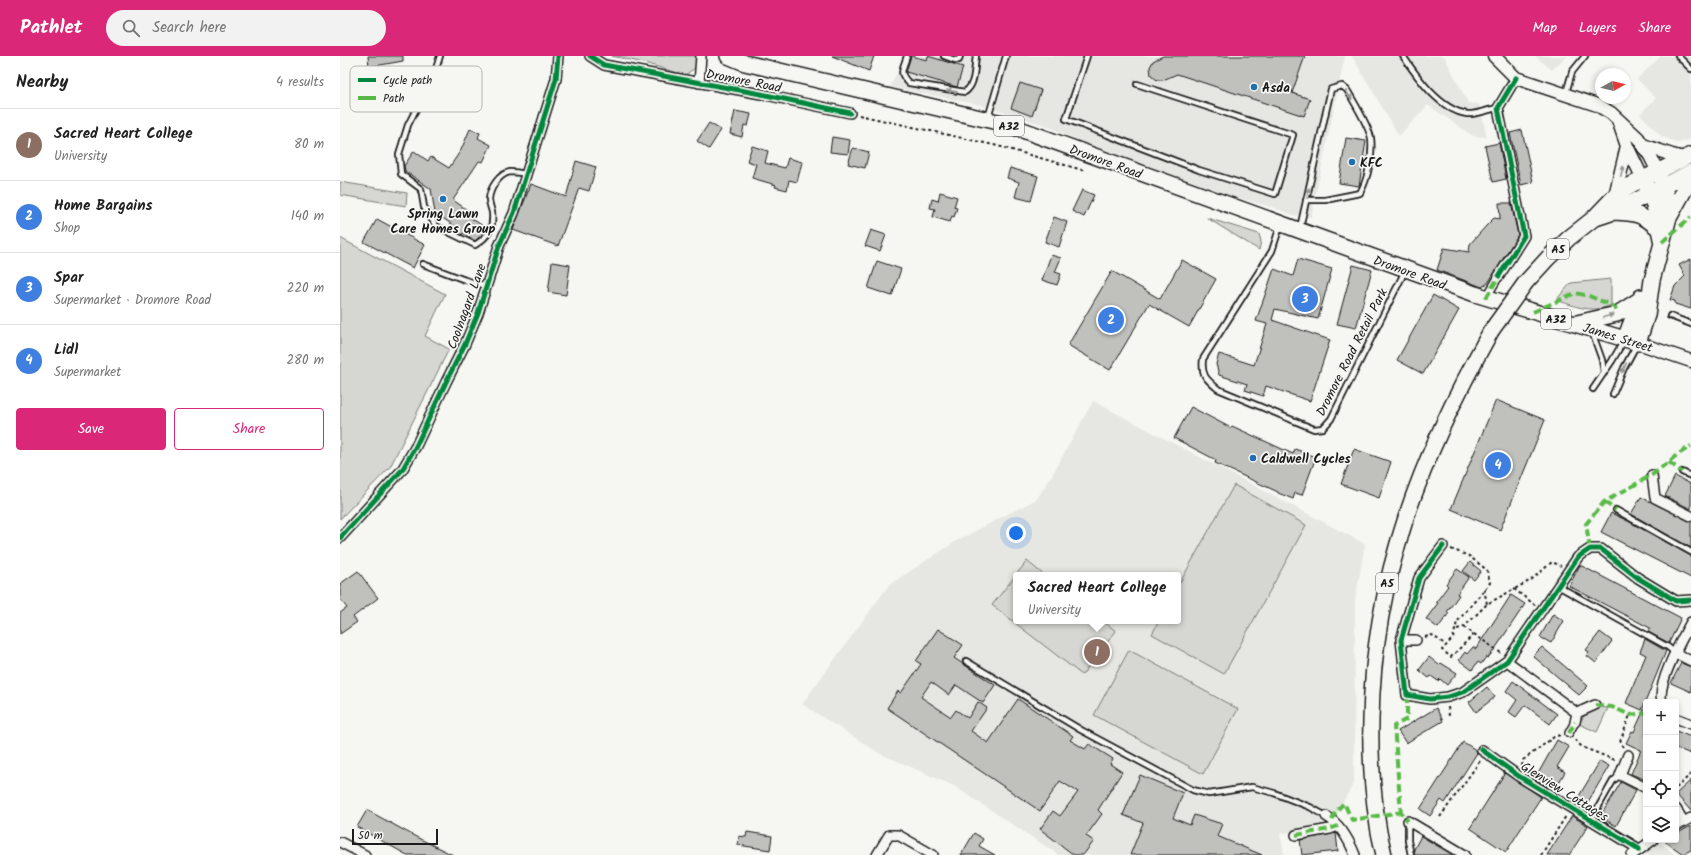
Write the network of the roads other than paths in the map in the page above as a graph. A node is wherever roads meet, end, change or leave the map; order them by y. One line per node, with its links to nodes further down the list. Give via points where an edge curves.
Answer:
1 (440, 56): 16 (lane)
2 (558, 56): 32 (street, Coolnagard Lane, via 556,78)
3 (590, 56): 19 (street, Dromore Road, via 604,65)
4 (701, 56): 19 (street, Dromore Road)
5 (728, 56): 26 (highway, Dromore Road / A32, via 745,63)
6 (907, 56): 9 (lane, one-way to 6, via 973,80 965,92 909,83 903,78 902,72)
7 (944, 56): 8 (lane, via 955,60 959,60)
8 (960, 56)
9 (976, 56)
10 (1006, 56): 26 (lane)
11 (1087, 56): 20 (lane, via 1066,118 1199,170 1275,194 1293,135)
12 (1403, 56): 22 (lane, via 1416,76 1444,105 1468,114)
13 (1494, 56): 18 (street)
14 (1585, 56): 21 (lane, via 1572,72)
15 (1678, 56): 17 (lane)
16 (437, 66)
17 (1691, 69)
18 (1516, 78): 21 (street); 22 (street)
19 (698, 83): 24 (street, Dromore Road)
20 (1137, 84)
21 (1565, 95): 25 (street, via 1597,104)
22 (1498, 108): 46 (street, via 1524,236)
23 (415, 112): 32 (lane, via 399,154 401,174 421,189 424,207 436,226 475,245 485,239 491,227 489,199 501,175 511,172)
24 (850, 113)
25 (1617, 117): 27 (street); 28 (street)
26 (988, 120): 41 (highway, Dromore Road / A32, via 1011,126)
27 (1643, 145): 29 (street, via 1672,155); 30 (street)
28 (1627, 146): 34 (street); 37 (street, one-way to 28)
29 (1688, 156): 30 (highway, A5)
30 (1658, 172): 34 (highway, A5); 35 (highway)
31 (1691, 172): 35 (highway, A5)
32 (526, 174): 48 (street, Coolnagard Lane)
33 (1691, 178): 42 (highway)
34 (1643, 179): 36 (highway); 37 (highway, A5)
35 (1664, 187): 36 (highway, A5); 42 (highway, via 1668,200)
36 (1650, 194): 39 (highway, A5); 42 (highway)
37 (1615, 196): 40 (highway, A5)
38 (1306, 200): 38 (lane, one-way to 38, via 1330,89 1342,86 1347,90 1371,137 1370,158 1363,187 1360,193 1325,200); 43 (lane)
39 (1614, 212): 40 (highway, A5); 42 (highway, via 1646,217)
40 (1593, 219): 99 (highway, A5, bridge, via 1564,243 1526,282 1491,331 1466,377 1420,476 1404,523 1386,590 1375,655 1371,699 1370,749 1373,790)
41 (1281, 225): 43 (highway, Dromore Road / A32); 45 (lane, Dromore Road Retail Park, via 1272,251 1203,359 1202,370 1218,389 1314,429 1323,428 1331,419)
42 (1663, 231): 47 (highway)
43 (1300, 232): 45 (highway, Dromore Road / A32)
44 (423, 264): 48 (lane)
45 (1405, 270): 49 (highway, Dromore Road / A32)
46 (1499, 276): 49 (street)
47 (1652, 280): 50 (highway); 55 (highway, via 1647,315)
48 (486, 286): 65 (street, Coolnagard Lane, via 465,344 416,446 402,470)
49 (1480, 296): 52 (highway, James Street / A32)
50 (1639, 300): 52 (highway, one-way to 50, via 1612,315); 55 (highway)
51 (1670, 316): 53 (lane)
52 (1574, 324): 54 (highway, James Street / A32)
53 (1691, 324)
54 (1590, 329): 55 (highway, James Street / A32); 57 (lane, via 1602,360)
55 (1631, 341): 56 (street, James Street); 57 (lane); 59 (lane, one-way to 59, via 1624,368)
56 (1689, 359)
57 (1604, 373): 58 (lane)
58 (1593, 389)
59 (1613, 394)
60 (1682, 472): 62 (lane)
61 (1652, 475): 64 (street, via 1655,498)
62 (1691, 476)
63 (1616, 510): 67 (lane)
64 (1691, 516)
65 (340, 538)
66 (1443, 546): 71 (street, via 1419,578)
67 (1691, 552)
68 (1558, 586): 69 (street, via 1578,557 1590,549 1601,549 1638,578 1676,601); 73 (lane); 75 (street)
69 (1691, 600)
70 (1691, 622): 73 (street)
71 (1401, 640): 72 (street); 75 (street, via 1407,695 1430,699 1463,692)
72 (1416, 640)
73 (1675, 653): 76 (street); 77 (street, via 1662,687)
74 (966, 661): 87 (lane, via 1081,730 1193,790 1208,794 1252,787 1310,807)
75 (1507, 661): 79 (street)
76 (1691, 661)
77 (1662, 699)
78 (1595, 705): 79 (street)
79 (1576, 718): 82 (street)
80 (1679, 719): 81 (street)
81 (1691, 724)
82 (1569, 733)
83 (1484, 751): 88 (street, Glenview Cottages, via 1520,777)
84 (1628, 754): 85 (street)
85 (1620, 775): 86 (street); 88 (lane, via 1613,781)
86 (1643, 786)
87 (1326, 816): 90 (street)
88 (1590, 820): 94 (street, Glenview Cottages)
89 (1408, 821): 100 (lane); 101 (street)
90 (1338, 826): 91 (street); 98 (street, via 1350,843)
91 (1296, 835)
92 (340, 842): 95 (street)
93 (1648, 843): 94 (street)
94 (1635, 852)
95 (365, 855)
96 (877, 855): 97 (street, via 889,835 898,835)
97 (933, 855)
98 (1354, 855)
99 (1384, 855)
100 (1411, 855)
101 (1465, 855)

